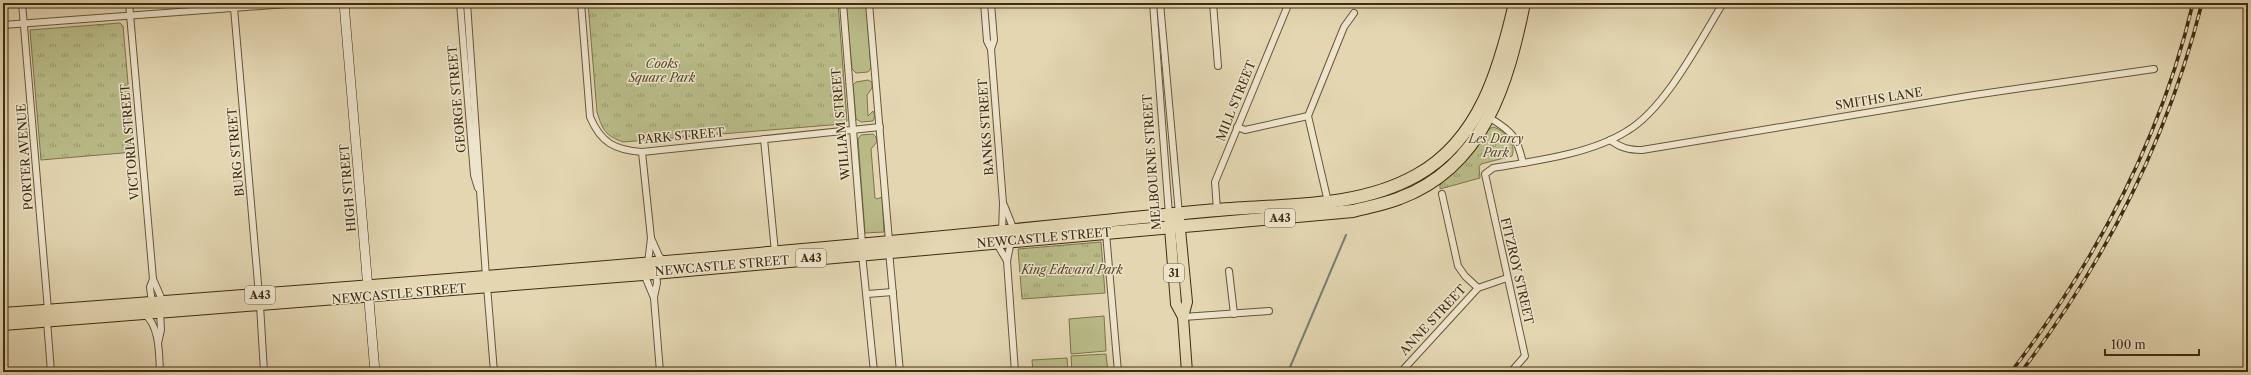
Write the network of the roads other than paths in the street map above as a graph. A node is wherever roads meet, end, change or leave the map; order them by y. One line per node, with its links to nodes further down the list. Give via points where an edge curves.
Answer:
1 (22, 3): 22 (street, PORTER AVENUE)
2 (129, 3): 21 (street, VICTORIA STREET)
3 (301, 3): 19 (street)
4 (344, 3): 61 (main road, HIGH STREET)
5 (460, 3): 36 (street, GEORGE STREET, via 474,175)
6 (467, 3): 36 (street, GEORGE STREET, via 481,176)
7 (581, 3): 34 (street, PARK STREET, via 590,116 595,129 610,144 620,149)
8 (843, 3): 31 (street, WILLIAM STREET)
9 (869, 3): 29 (street)
10 (984, 3): 24 (street, BANKS STREET, via 987,41)
11 (991, 3): 24 (street, BANKS STREET, via 994,40)
12 (1153, 3): 41 (street, MELBOURNE STREET)
13 (1160, 3): 41 (street, MELBOURNE STREET)
14 (1213, 3): 25 (street)
15 (1287, 3): 30 (street, MILL STREET)
16 (1515, 3): 27 (highway, A43)
17 (1524, 3): 27 (highway, A43, via 1509,69)
18 (1722, 3): 33 (street, via 1701,40 1654,110 1628,131)
19 (234, 8): 21 (street); 65 (street, BURG STREET)
20 (1354, 13): 28 (street, via 1344,27)
21 (130, 15): 22 (street); 58 (street, VICTORIA STREET)
22 (24, 23): 23 (street); 70 (street, PORTER AVENUE)
23 (3, 24)
24 (991, 50): 38 (street, BANKS STREET)
25 (1218, 66)
26 (2154, 69): 33 (street, SMITHS LANE, via 1974,95 1642,150 1620,147)
27 (1485, 115): 35 (street, via 1516,137); 39 (highway, NEWCASTLE STREET / A43, via 1431,167 1417,176)
28 (1308, 116): 30 (street, via 1245,130); 39 (street)
29 (880, 127): 31 (street, PARK STREET); 47 (street)
30 (1237, 127): 40 (street, MILL STREET, via 1215,182)
31 (853, 129): 32 (street, PARK STREET); 48 (street, WILLIAM STREET)
32 (764, 139): 34 (street, PARK STREET); 49 (street)
33 (1610, 140): 35 (street)
34 (642, 152): 46 (street)
35 (1523, 163): 57 (street, FITZROY STREET, via 1493,168 1485,177)
36 (479, 193): 59 (street, GEORGE STREET)
37 (1442, 194): 60 (street, via 1458,266)
38 (1003, 204): 44 (street, BANKS STREET); 45 (street, BANKS STREET)
39 (1329, 208): 40 (highway, NEWCASTLE STREET / A43); 42 (highway, NEWCASTLE STREET / A43)
40 (1218, 210): 41 (highway, NEWCASTLE STREET / A43)
41 (1174, 214): 42 (main road, MELBOURNE STREET); 44 (highway, NEWCASTLE STREET / A43)
42 (1175, 226): 43 (highway, NEWCASTLE STREET / A43); 71 (main road, MELBOURNE STREET / 31, via 1187,302)
43 (1106, 234): 44 (highway, NEWCASTLE STREET / A43); 83 (street)
44 (1013, 236): 45 (highway, NEWCASTLE STREET / A43); 50 (street)
45 (999, 237): 47 (highway, NEWCASTLE STREET / A43); 50 (street)
46 (650, 238): 51 (street); 53 (street)
47 (889, 246): 48 (highway, NEWCASTLE STREET / A43); 62 (street)
48 (862, 248): 49 (highway, NEWCASTLE STREET / A43); 54 (highway, NEWCASTLE STREET / A43); 63 (street, WILLIAM STREET)
49 (774, 252): 51 (highway, NEWCASTLE STREET / A43)
50 (1007, 261): 82 (street)
51 (664, 262): 53 (highway, NEWCASTLE STREET / A43)
52 (625, 265): 53 (highway, NEWCASTLE STREET / A43); 56 (highway); 59 (highway, NEWCASTLE STREET / A43)
53 (646, 268): 54 (highway); 56 (highway, NEWCASTLE STREET / A43); 59 (highway, NEWCASTLE STREET / A43); 64 (street)
54 (678, 270): 56 (highway, NEWCASTLE STREET / A43)
55 (1229, 271): 69 (street)
56 (656, 273): 64 (street)
57 (1507, 278): 60 (street, ANNE STREET); 86 (street, FITZROY STREET, via 1525,356)
58 (153, 279): 66 (street, VICTORIA STREET); 66 (street, VICTORIA STREET, via 150,287)
59 (487, 282): 61 (highway, NEWCASTLE STREET / A43); 78 (street, GEORGE STREET)
60 (1478, 288): 85 (street, ANNE STREET)
61 (369, 291): 65 (highway, NEWCASTLE STREET / A43); 77 (main road, HIGH STREET)
62 (893, 292): 63 (street); 81 (street)
63 (867, 294): 80 (street, WILLIAM STREET)
64 (654, 298): 79 (street)
65 (260, 300): 66 (highway, NEWCASTLE STREET / A43); 66 (highway, NEWCASTLE STREET / A43, via 174,311); 76 (street, BURG STREET)
66 (152, 307): 70 (highway, NEWCASTLE STREET / A43); 73 (street, VICTORIA STREET, via 150,319); 73 (street, VICTORIA STREET, via 161,330)
67 (1269, 312): 69 (street)
68 (3, 314): 70 (highway, NEWCASTLE STREET / A43)
69 (1234, 314): 71 (street)
70 (48, 316): 72 (highway, NEWCASTLE STREET / A43); 74 (street, PORTER AVENUE)
71 (1183, 317): 84 (main road, MELBOURNE STREET / 31)
72 (3, 324)
73 (158, 344): 75 (street, VICTORIA STREET)
74 (51, 372)
75 (160, 372)
76 (264, 372)
77 (375, 372)
78 (494, 372)
79 (660, 372)
80 (874, 372)
81 (900, 372)
82 (1015, 372)
83 (1118, 372)
84 (1187, 372)
85 (1400, 372)
86 (1511, 372)

